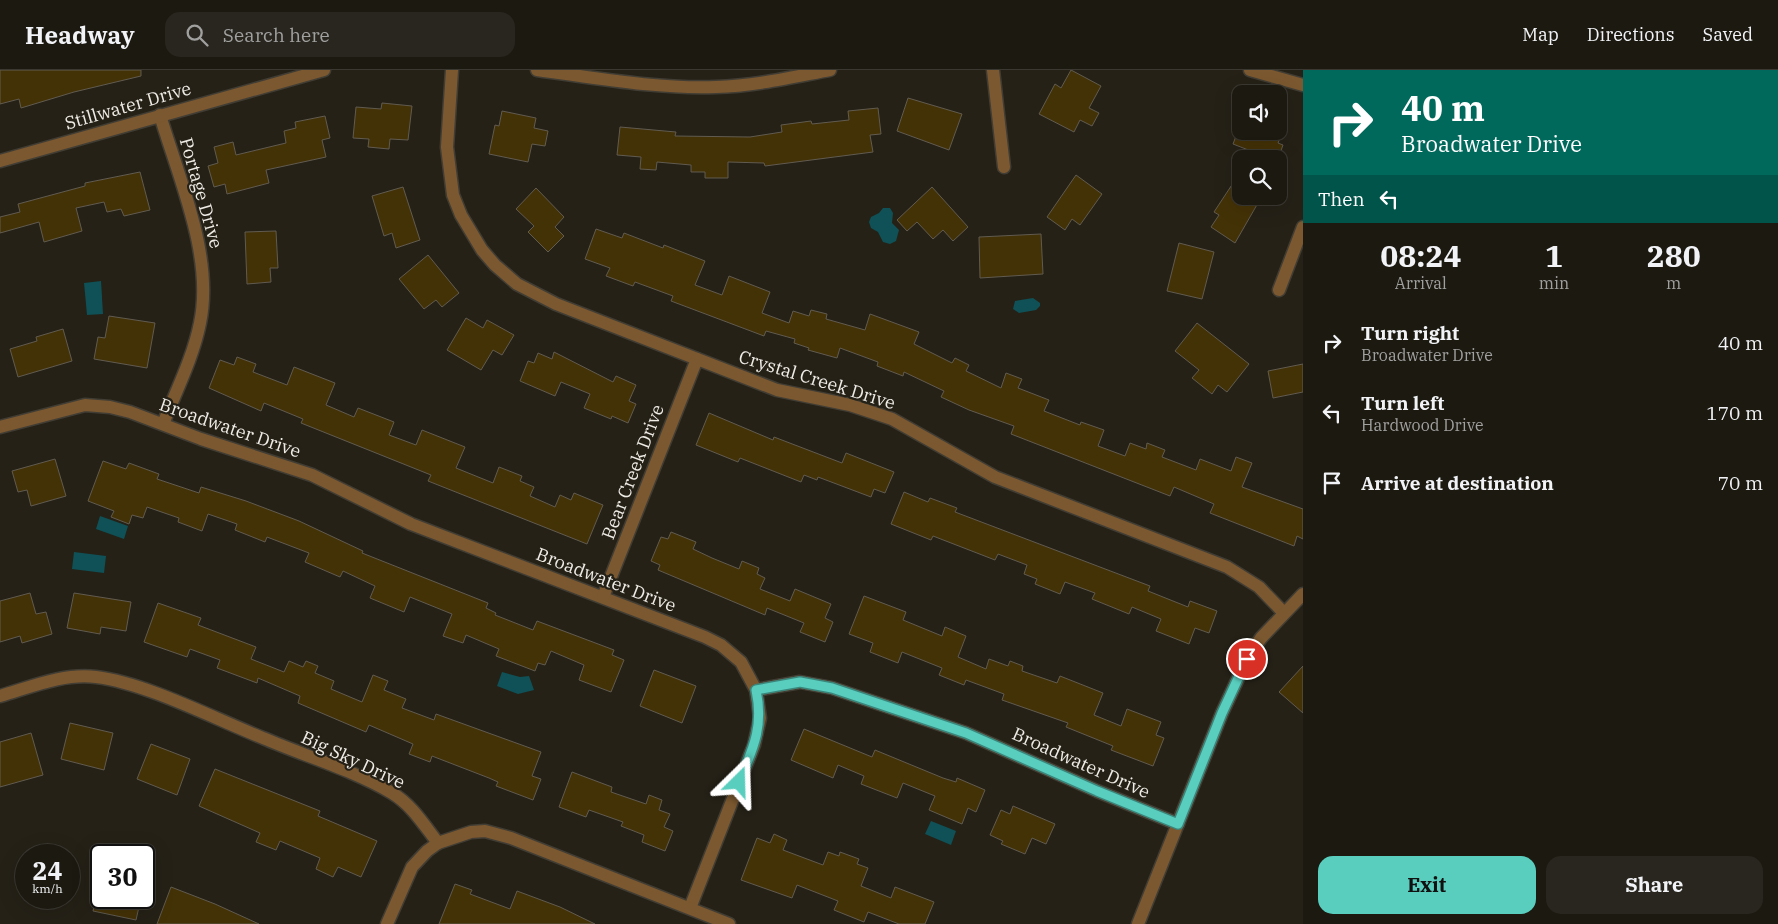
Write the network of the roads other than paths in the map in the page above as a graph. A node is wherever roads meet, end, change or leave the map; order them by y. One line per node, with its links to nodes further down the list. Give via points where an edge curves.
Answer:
1 (324, 70): 8 (street, Stillwater Drive)
2 (452, 70): 13 (street, Crystal Creek Drive, via 447,147 450,180 461,215 482,250 504,274 540,296)
3 (537, 70): 4 (street, via 660,85 718,87 762,83)
4 (830, 70)
5 (993, 70): 10 (street)
6 (1250, 70): 7 (street)
7 (1303, 85)
8 (160, 115): 9 (street, Stillwater Drive); 14 (street, Portage Drive, via 199,244 204,298 192,350)
9 (0, 161)
10 (1004, 167)
11 (1303, 227): 12 (street)
12 (1278, 290)
13 (696, 359): 17 (street, Bear Creek Drive); 18 (street, Crystal Creek Drive, via 777,390 850,405 892,419 995,477 1227,567 1258,587)
14 (163, 424): 15 (street, Broadwater Drive, via 110,407 85,405); 17 (street, Broadwater Drive, via 305,472 411,524)
15 (0, 427)
16 (1303, 594): 18 (street)
17 (603, 597): 19 (street, Broadwater Drive, via 721,645 741,662)
18 (1283, 612): 21 (street, via 1247,659)
19 (756, 690): 21 (street, Broadwater Drive, via 800,682 832,688 966,733); 23 (street, via 760,718 754,746)
20 (0, 696): 22 (street, Big Sky Drive, via 81,676 97,677 147,691 392,793 417,814)
21 (1178, 824): 26 (street)
22 (438, 843): 23 (street, via 470,832 497,833); 24 (street, via 412,867)
23 (690, 908): 25 (street)
24 (387, 924)
25 (729, 924)
26 (1138, 924)

